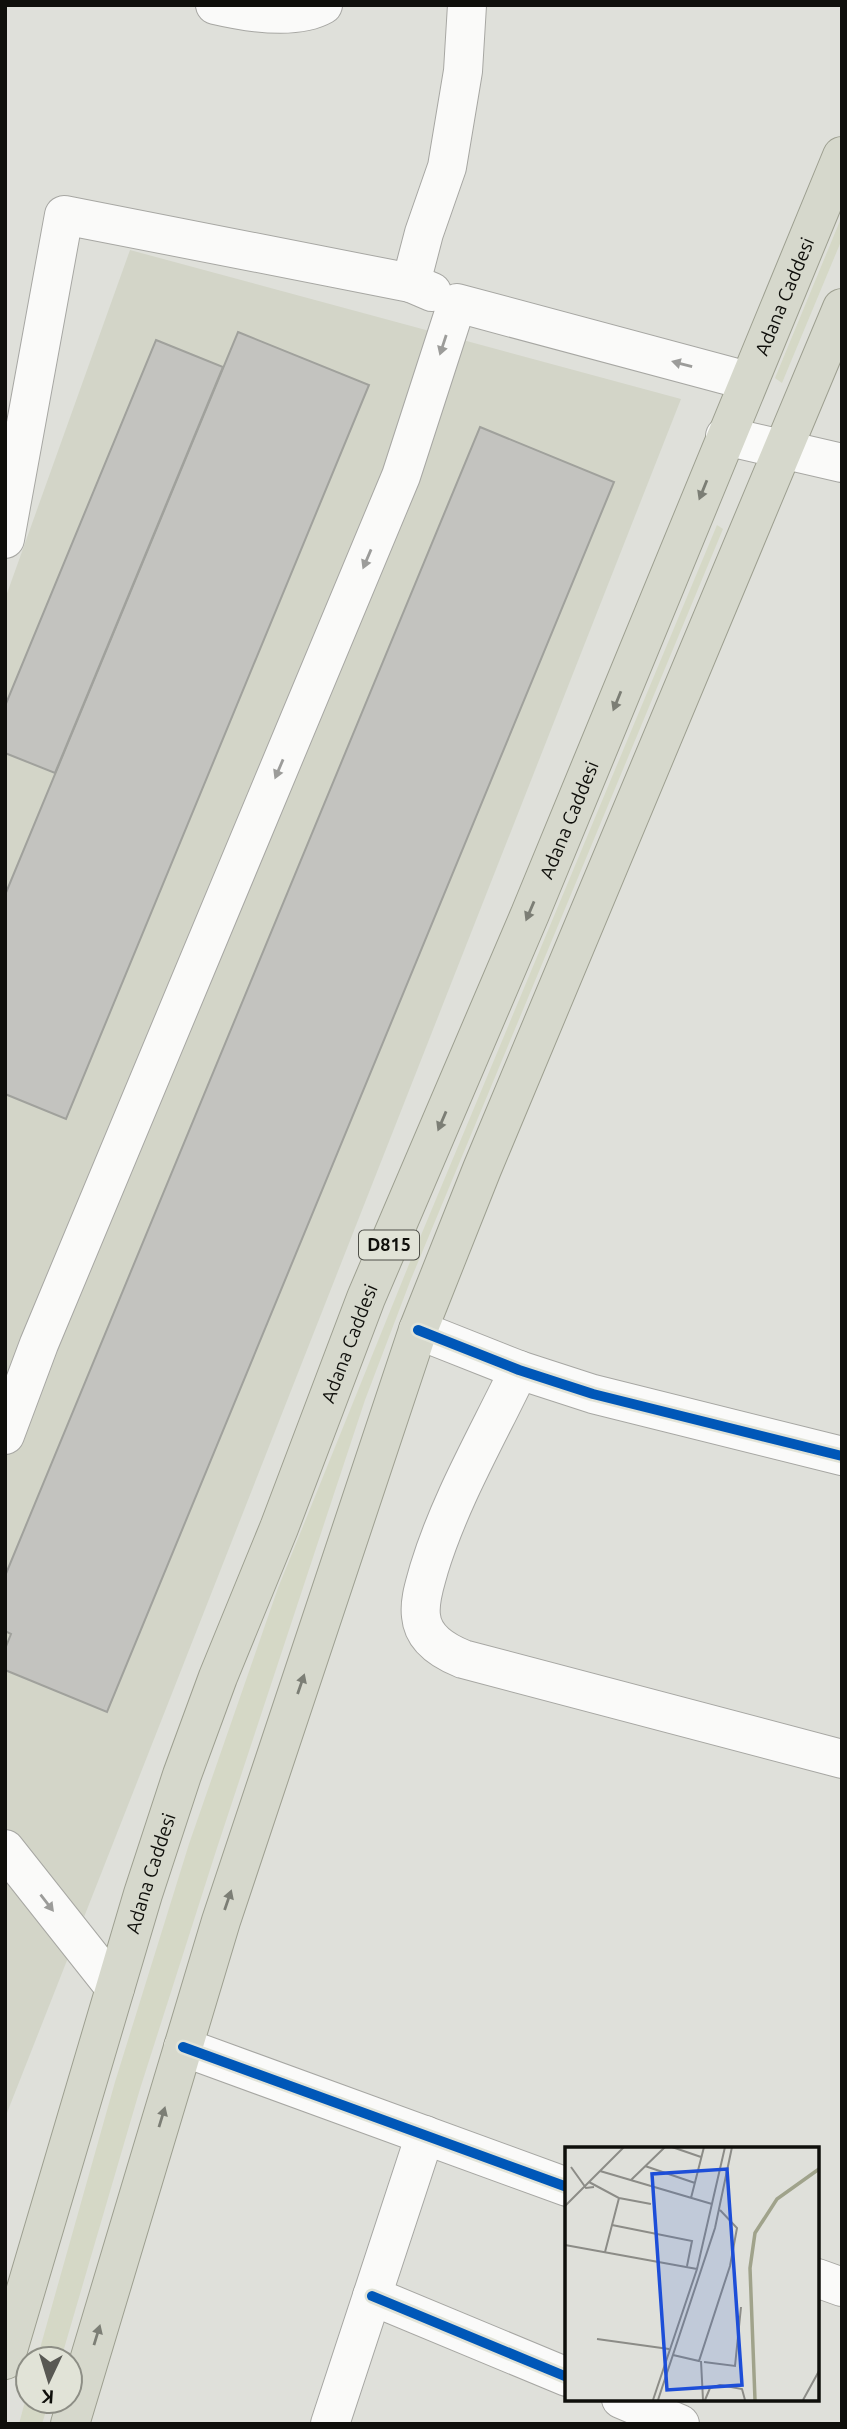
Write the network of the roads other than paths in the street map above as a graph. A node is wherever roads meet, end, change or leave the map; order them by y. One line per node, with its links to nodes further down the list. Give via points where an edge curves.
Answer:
1 (215, 5): 2 (street, via 247,13 311,12)
2 (323, 5)
3 (467, 5): 5 (street, via 463,71 447,167)
4 (842, 156): 8 (highway, Adana Caddesi / D815)
5 (411, 283): 6 (street); 12 (street, via 64,215)
6 (457, 303): 8 (street, one-way to 6); 15 (street, one-way to 15, via 401,476 44,1331)
7 (842, 308): 10 (highway, D815)
8 (747, 381): 9 (highway, Adana Caddesi / D815)
9 (725, 436): 10 (street); 19 (highway, Adana Caddesi / D815, one-way to 19, via 530,914 366,1298 182,1775)
10 (784, 451): 11 (street); 13 (highway, D815)
11 (842, 463)
12 (5, 540)
13 (418, 1330): 14 (street); 20 (highway, D815, one-way to 13)
14 (519, 1370): 16 (street, via 593,1394); 17 (street, via 440,1534 422,1594 421,1617 431,1640 446,1653 463,1659)
15 (5, 1435)
16 (842, 1456)
17 (842, 1759)
18 (5, 1849): 19 (street, one-way to 19)
19 (115, 1988): 26 (highway, Adana Caddesi / D815)
20 (183, 2047): 21 (street); 29 (highway, D815, one-way to 20)
21 (425, 2135): 22 (street); 25 (street)
22 (565, 2186)
23 (819, 2279): 24 (street)
24 (842, 2287)
25 (372, 2296): 27 (street); 30 (street)
26 (5, 2360)
27 (565, 2376)
28 (626, 2401): 31 (street)
29 (70, 2424)
30 (330, 2424)
31 (680, 2424)

